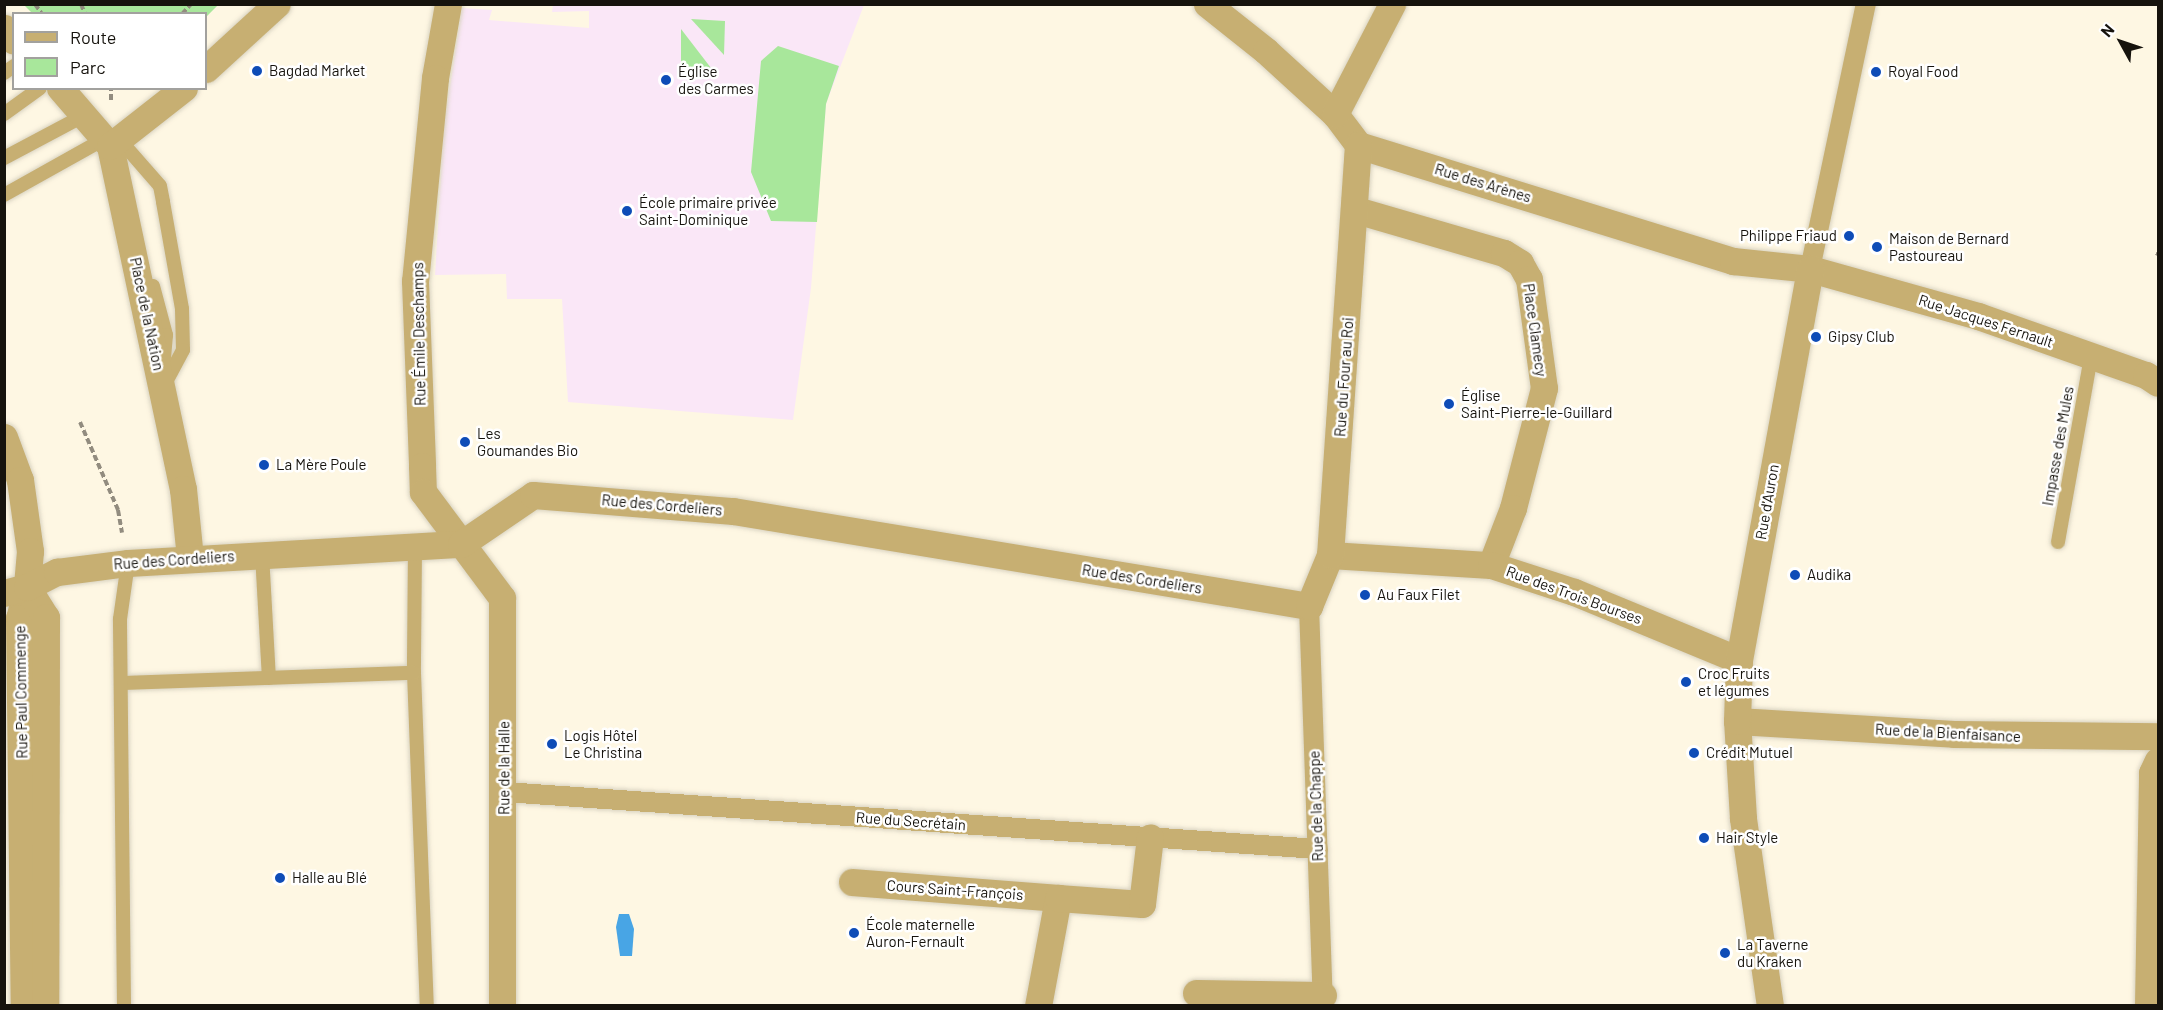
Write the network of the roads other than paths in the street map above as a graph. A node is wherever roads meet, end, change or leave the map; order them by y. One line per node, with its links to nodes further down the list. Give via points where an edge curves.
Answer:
1 (277, 4): 6 (street)
2 (448, 4): 24 (street, Rue Émile Deschamps, via 435,78 416,281 423,492)
3 (1207, 4): 11 (street)
4 (1392, 4): 11 (street)
5 (1866, 4): 18 (street, Rue d'Auron)
6 (207, 68)
7 (37, 90): 10 (lane)
8 (62, 90): 12 (street, Place de la Nation)
9 (181, 90): 13 (street)
10 (4, 114)
11 (1335, 114): 14 (street)
12 (83, 116): 13 (street, Place de la Nation); 15 (lane)
13 (111, 141): 16 (lane); 21 (street, Place de la Nation); 21 (lane, via 160,186 182,309 183,350)
14 (1358, 145): 17 (street, Rue du Four au Roi); 18 (street, Rue des Arènes, via 1733,261)
15 (4, 158)
16 (4, 195)
17 (1356, 210): 27 (street, Rue du Four au Roi); 30 (street, Place Clamecy, via 1504,253 1520,263 1529,279 1544,388 1513,508)
18 (1809, 269): 19 (street, Rue Jacques Fernault, via 1978,316); 33 (street, Rue d'Auron)
19 (2091, 356): 20 (street, Rue Jacques Fernault); 23 (lane, Impasse des Mules)
20 (2158, 383)
21 (163, 387): 28 (street, Place de la Nation, via 183,489)
22 (4, 437): 31 (street, via 20,480 30,551)
23 (2058, 542)
24 (461, 544): 25 (street, Rue des Cordeliers); 32 (street, Rue des Cordeliers, via 533,495 733,511); 41 (street, Rue de la Halle, via 502,598)
25 (415, 546): 26 (street, Rue des Cordeliers); 34 (lane)
26 (262, 554): 28 (street, Rue des Cordeliers); 35 (lane)
27 (1330, 555): 30 (street, Rue des Trois Bourses); 32 (street, Rue du Four au Roi)
28 (189, 558): 29 (street, Rue des Cordeliers)
29 (128, 563): 31 (street, Rue des Cordeliers, via 57,572); 36 (lane, via 120,619)
30 (1491, 565): 33 (street, Rue des Trois Bourses, via 1574,592)
31 (16, 590): 40 (street, Rue Paul Commenge, via 19,618); 49 (street, Rue Paul Commenge, via 46,617)
32 (1310, 606): 43 (street, Rue de la Chappe)
33 (1739, 660): 37 (street, Rue d'Auron)
34 (414, 673): 35 (lane); 51 (lane)
35 (269, 678): 36 (lane)
36 (123, 683): 50 (lane)
37 (1737, 721): 38 (street, Rue de la Bienfaisance, via 1965,735); 54 (street, Rue d'Auron, via 1743,818)
38 (2158, 736)
39 (2158, 760): 55 (street, via 2152,773)
40 (14, 784): 48 (street, Rue Paul Commenge)
41 (505, 792): 42 (street, Rue du Secrétain); 52 (street, Rue de la Halle)
42 (1150, 837): 43 (street, Rue du Secrétain); 45 (street, Cours Saint-François, via 1142,904)
43 (1318, 849): 47 (street, Rue de la Chappe)
44 (852, 882): 45 (street, Cours Saint-François)
45 (1058, 897): 53 (street)
46 (1196, 993): 47 (street)
47 (1323, 1000)
48 (24, 1005)
49 (45, 1005)
50 (124, 1005)
51 (427, 1005)
52 (502, 1005)
53 (1038, 1005)
54 (1770, 1005)
55 (2148, 1005)

